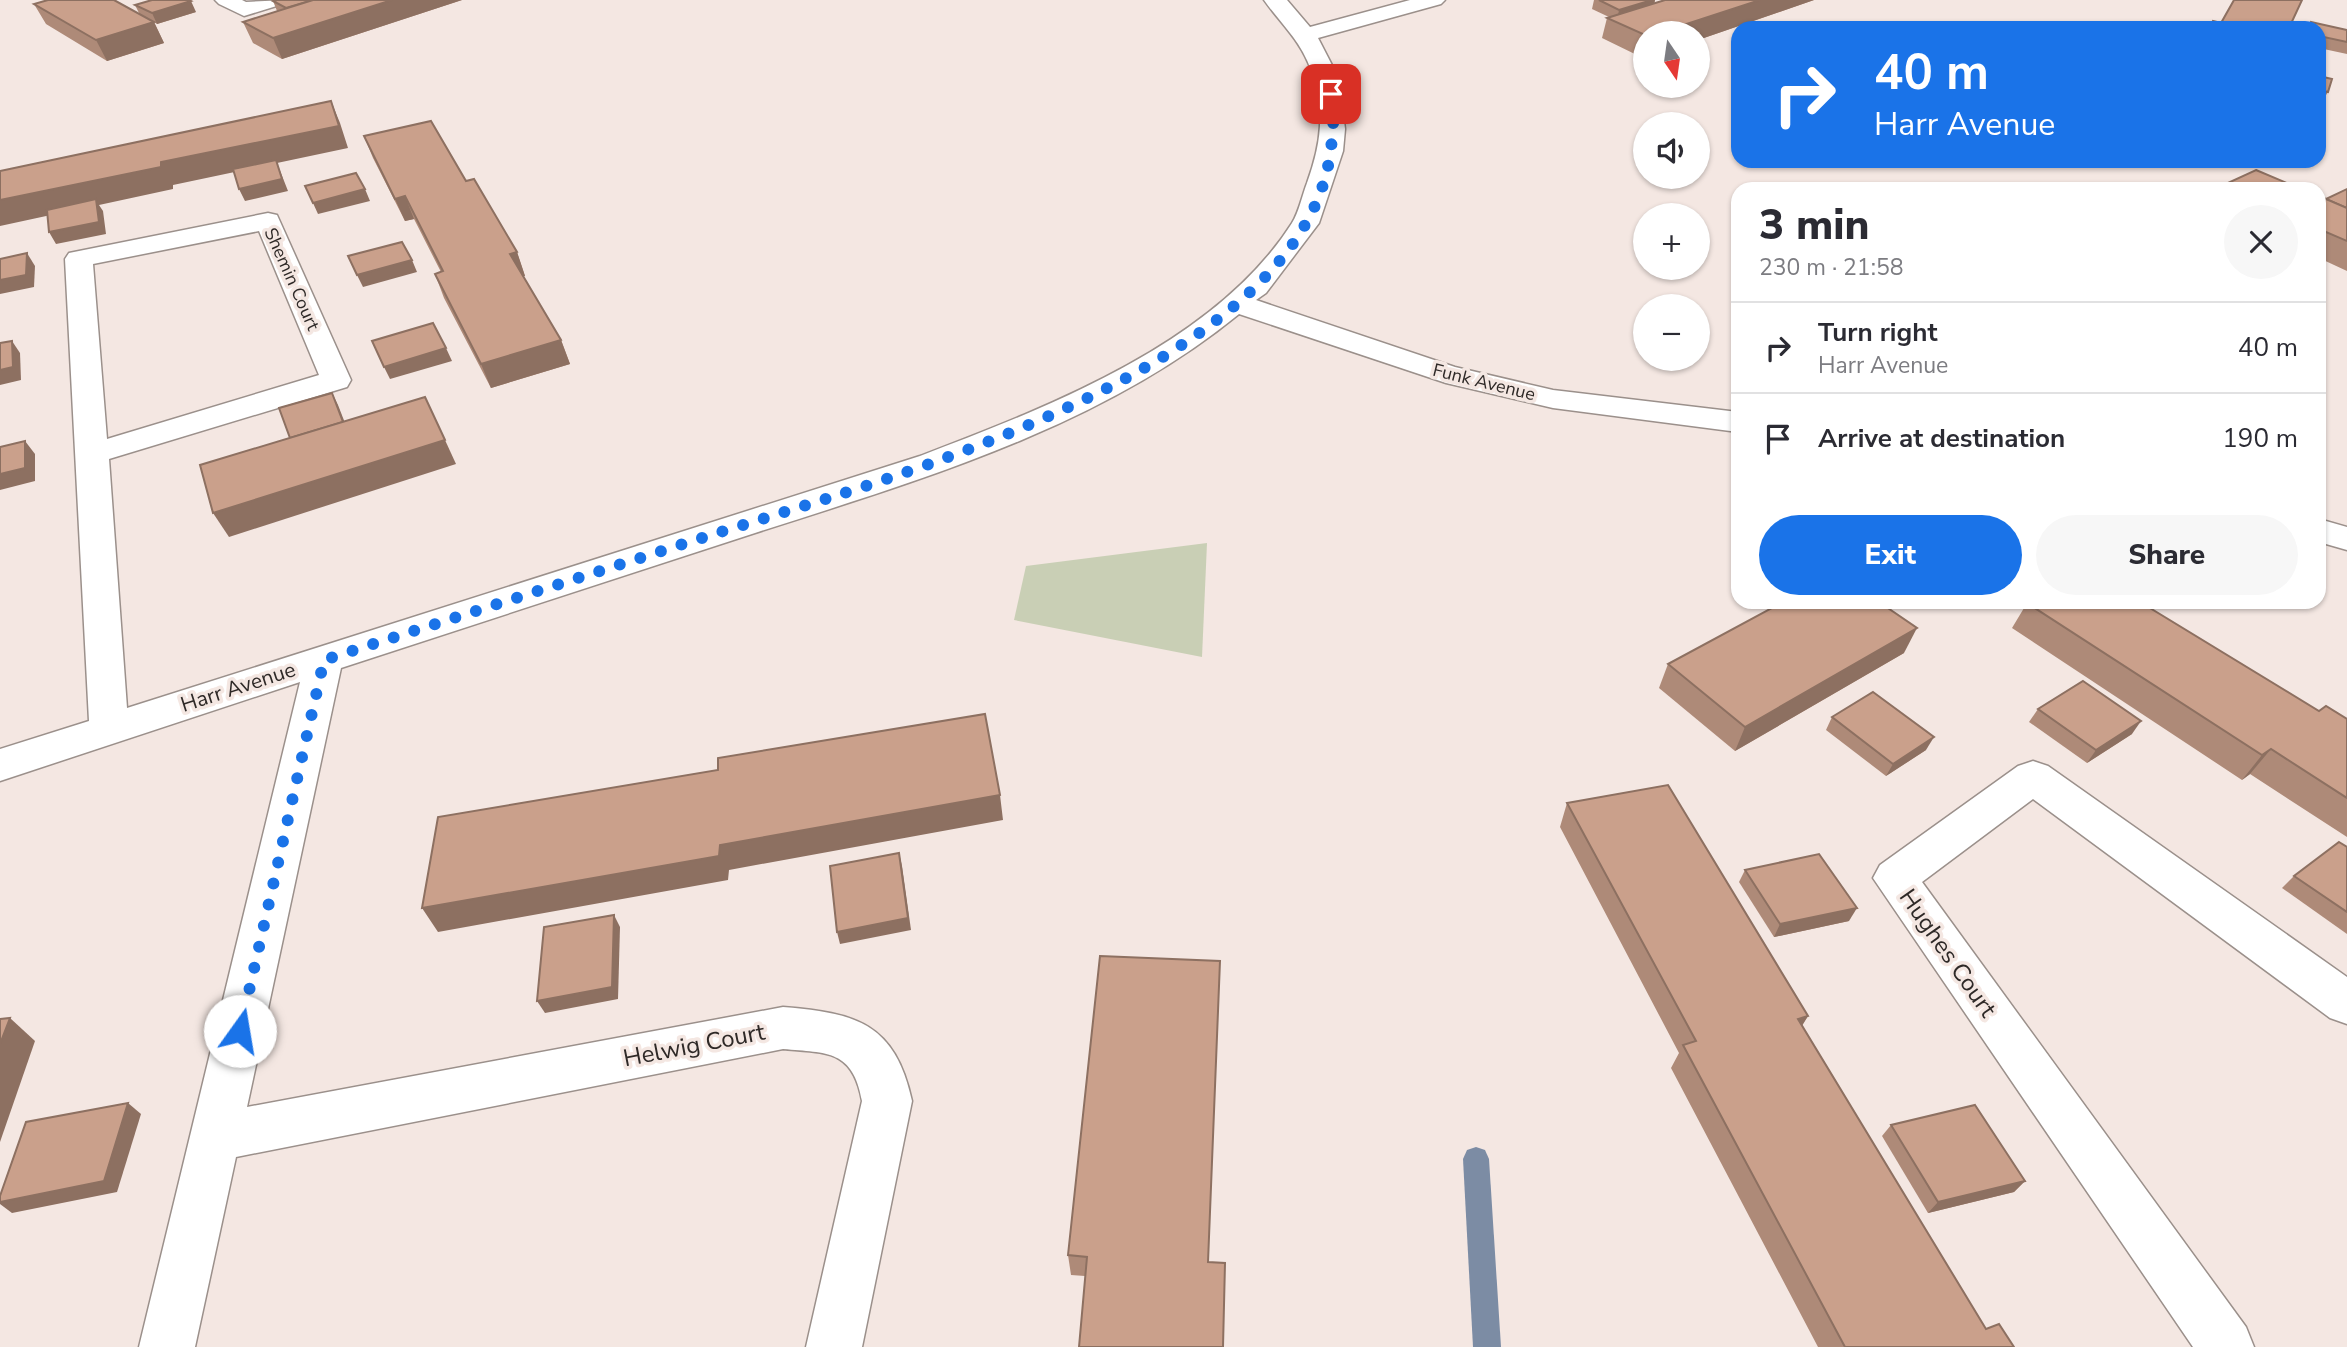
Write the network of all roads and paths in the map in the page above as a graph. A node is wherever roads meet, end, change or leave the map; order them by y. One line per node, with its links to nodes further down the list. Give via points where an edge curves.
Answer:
1 (226, 0): 2 (street, via 244,10)
2 (276, 0)
3 (1275, 0): 5 (street, Harr Avenue)
4 (1434, 0): 5 (street)
5 (1306, 36): 6 (street, Harr Avenue, via 1325,75 1334,111 1324,183 1282,258)
6 (1238, 304): 7 (street, Funk Avenue, via 1459,377 1553,399); 11 (street, Harr Avenue, via 1197,334 1093,395 960,452)
7 (1731, 421)
8 (91, 454): 8 (street, Shemin Court, via 79,259 268,221 336,380); 12 (street, Shemin Court)
9 (2326, 532): 10 (street)
10 (2347, 539)
11 (324, 660): 12 (street, Harr Avenue); 15 (street)
12 (109, 729): 13 (street, Harr Avenue)
13 (0, 765)
14 (2347, 1003): 18 (street, Hughes Court, via 2033,777 1895,878)
15 (215, 1137): 16 (street); 17 (street, Helwig Court, via 783,1028 850,1038 874,1060 884,1079 887,1101)
16 (167, 1347)
17 (834, 1347)
18 (2226, 1347)

